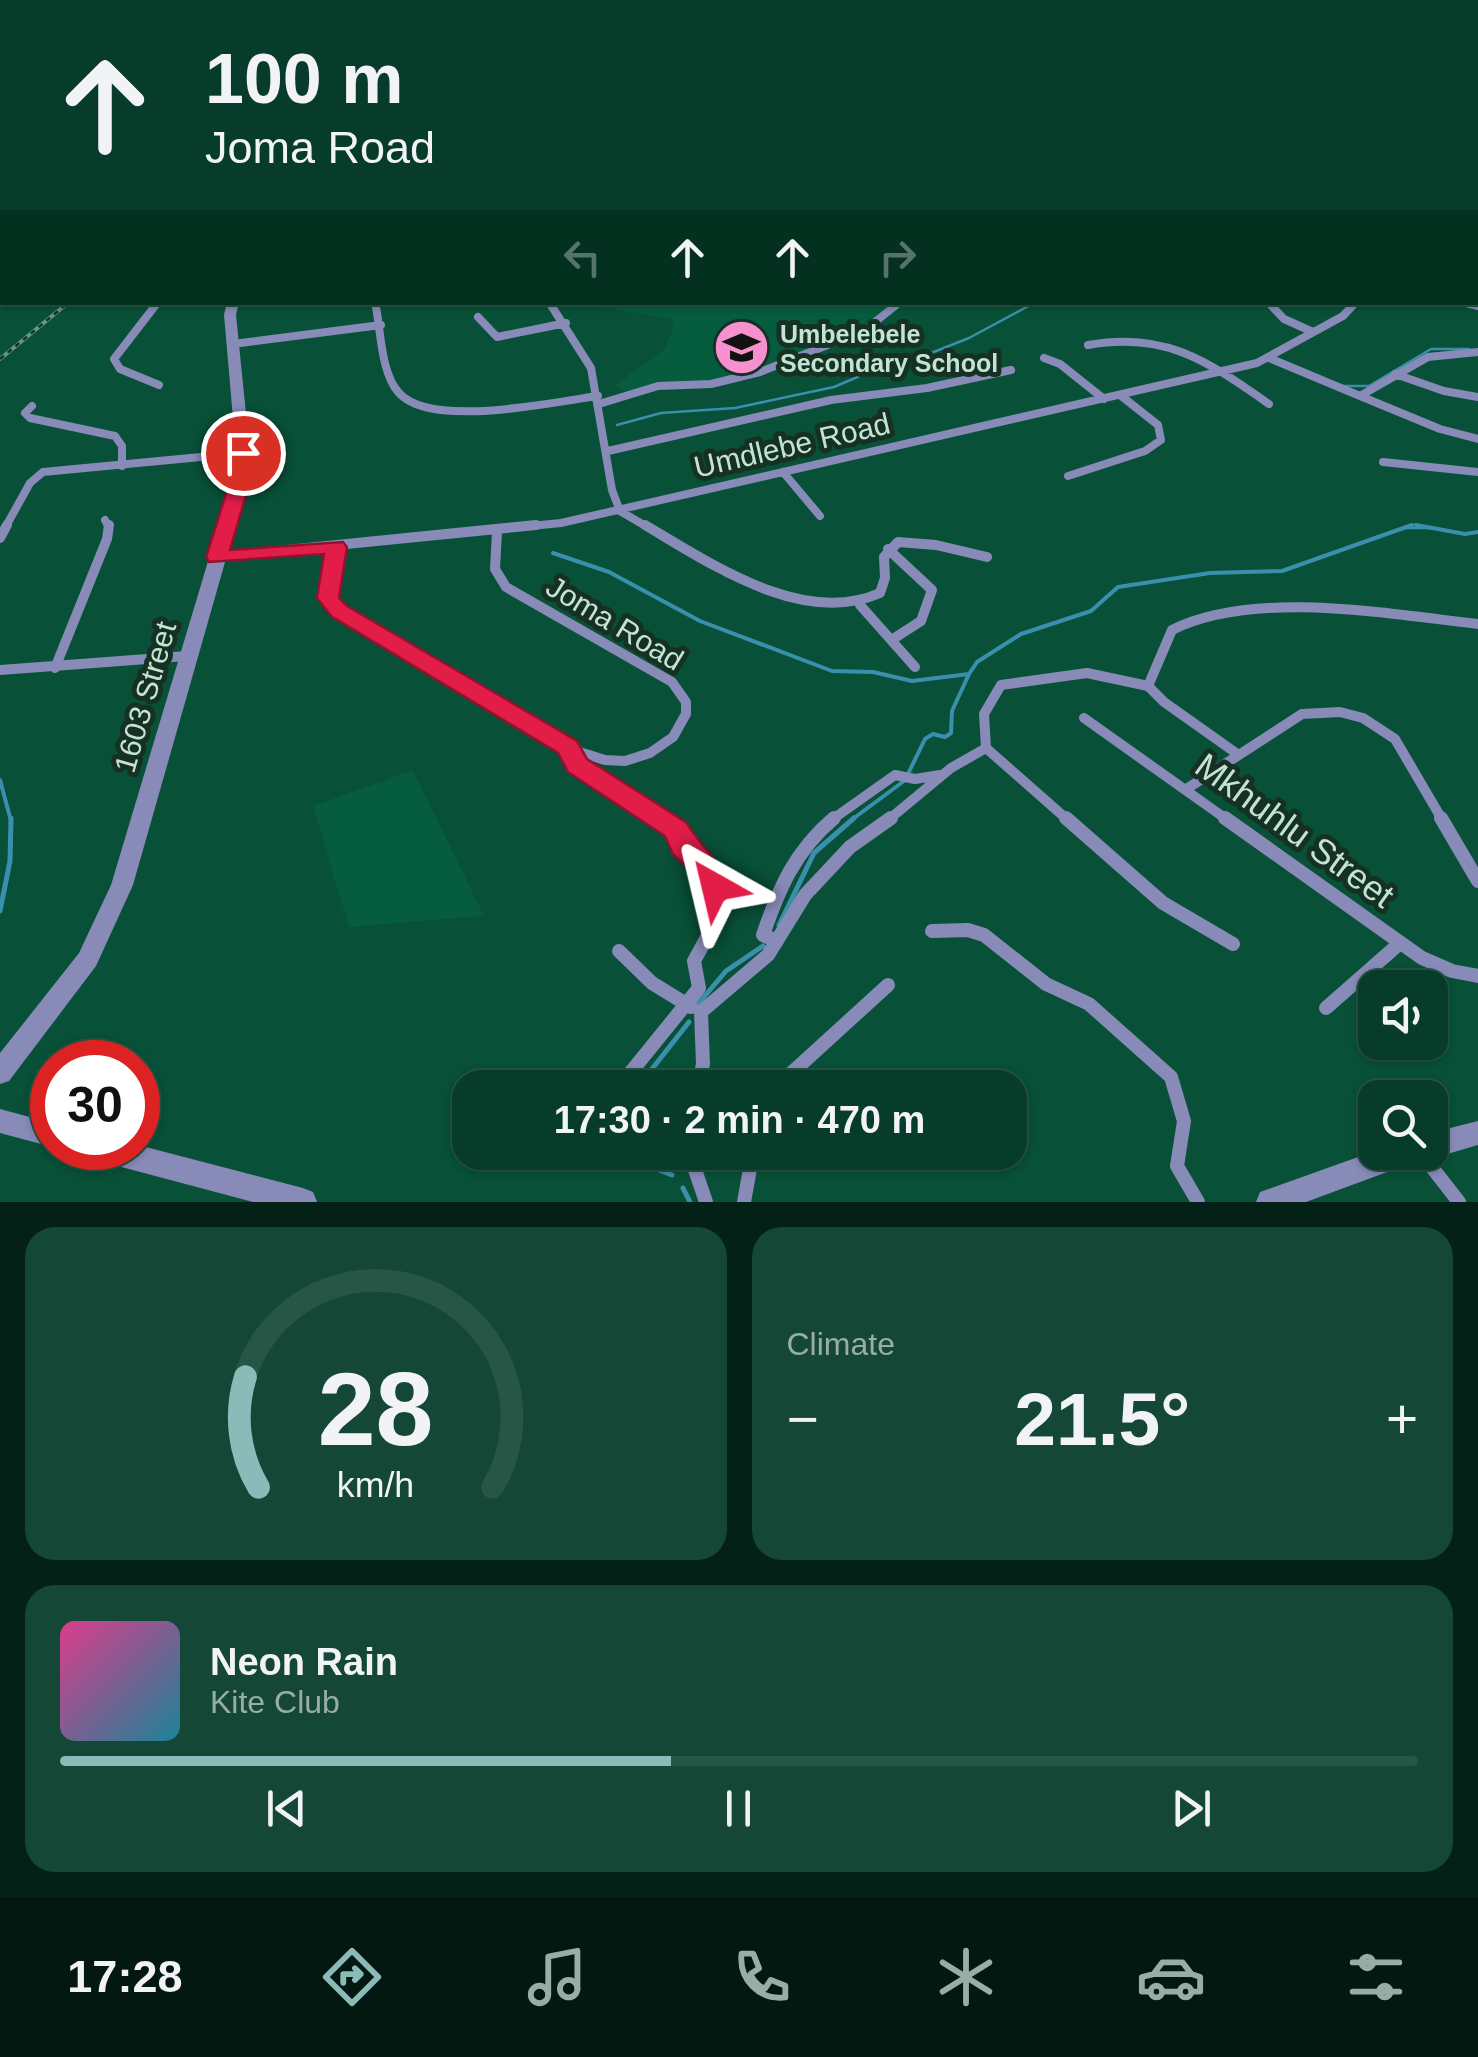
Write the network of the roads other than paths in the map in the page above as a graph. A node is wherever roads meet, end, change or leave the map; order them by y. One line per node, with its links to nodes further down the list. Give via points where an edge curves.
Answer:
1 (156, 305): 20 (street, via 114,359 120,369)
2 (232, 305): 12 (street, 1603 Street)
3 (376, 305): 10 (street)
4 (552, 305): 9 (street)
5 (896, 305): 25 (street, via 865,330 760,372)
6 (1271, 305): 11 (street)
7 (1353, 305): 11 (street, Umdlebe Road)
8 (478, 317): 9 (street, via 497,337)
9 (566, 323): 25 (street, via 592,368)
10 (381, 324): 12 (street); 25 (street, via 398,393 416,404 462,410)
11 (1313, 332): 16 (street, Umdlebe Road)
12 (233, 344): 30 (street, 1603 Street)
13 (1088, 346): 18 (street, via 1153,339)
14 (1478, 352): 19 (street, via 1433,352)
15 (1044, 358): 24 (street)
16 (1269, 358): 18 (street, Umdlebe Road); 22 (street)
17 (1012, 370): 29 (street, via 849,397)
18 (1220, 372): 21 (street, Umdlebe Road); 26 (street)
19 (1395, 374): 22 (street); 23 (street)
20 (159, 385)
21 (1120, 395): 24 (street, Umdlebe Road); 35 (street, via 1158,425 1161,440)
22 (1360, 396): 28 (street)
23 (1478, 396)
24 (1104, 398): 33 (street, Umdlebe Road)
25 (599, 400): 29 (street)
26 (1268, 404)
27 (32, 406): 32 (street, via 24,413 30,418 115,436)
28 (1478, 439)
29 (608, 451): 36 (street)
30 (243, 453): 32 (street); 43 (street, 1603 Street)
31 (1383, 462): 34 (street)
32 (122, 466): 40 (street, via 38,475)
33 (783, 472): 36 (street, Umdlebe Road); 37 (street)
34 (1478, 472)
35 (1068, 476)
36 (620, 511): 39 (street, Umdlebe Road); 45 (street, via 728,571 813,604)
37 (820, 516)
38 (104, 520): 50 (street, via 107,539)
39 (497, 532): 41 (street, Umdlebe Road); 54 (street, Joma Road, via 499,581 654,670 681,691 686,704 673,738 642,758 612,762)
40 (0, 538)
41 (336, 547): 43 (street, Umdlebe Road); 54 (street, Joma Road, via 328,598 339,611)
42 (888, 549): 44 (street, via 898,542 924,543); 45 (street, via 884,586); 47 (street, via 932,590 928,616)
43 (217, 557): 48 (street, 1603 Street)
44 (987, 557)
45 (860, 605): 47 (street)
46 (1478, 624): 52 (street, via 1278,610 1198,617 1165,637)
47 (893, 639): 49 (street)
48 (187, 656): 50 (street); 72 (street, 1603 Street, via 106,924 88,959)
49 (915, 666)
50 (55, 668): 51 (street)
51 (0, 670)
52 (1148, 686): 55 (street, via 1087,673 1006,683 985,710); 56 (street)
53 (1084, 718): 58 (street, Mkhuhlu Street)
54 (568, 747): 68 (street, via 577,765 677,830 682,846 710,870 717,919 694,961 701,982)
55 (986, 748): 57 (street); 63 (street, via 1163,903)
56 (1236, 753): 58 (street); 59 (street, via 1312,712 1374,722 1395,739)
57 (942, 775): 61 (street, via 826,870); 61 (street, via 895,774 798,850 788,863)
58 (1188, 788): 62 (street, Mkhuhlu Street)
59 (1478, 880)
60 (932, 931): 85 (street, via 984,935 1046,984 1089,1004 1171,1077 1184,1122 1177,1166)
61 (770, 938): 68 (street, via 759,964)
62 (1400, 943): 65 (street, Mkhuhlu Street, via 1435,964); 67 (street)
63 (1233, 944)
64 (619, 951): 68 (street, via 666,996)
65 (1478, 976)
66 (888, 984): 71 (street)
67 (1326, 1008)
68 (694, 1009): 69 (street); 70 (street)
69 (635, 1070)
70 (702, 1070)
71 (793, 1070)
72 (0, 1073)
73 (0, 1121): 74 (street)
74 (30, 1129)
75 (1478, 1133): 76 (street)
76 (1448, 1141)
77 (160, 1164): 82 (street)
78 (695, 1170): 83 (street)
79 (750, 1170): 84 (street)
80 (1358, 1170): 86 (street)
81 (1434, 1170): 87 (street)
82 (303, 1202)
83 (706, 1202)
84 (744, 1202)
85 (1198, 1202)
86 (1270, 1202)
87 (1459, 1202)

